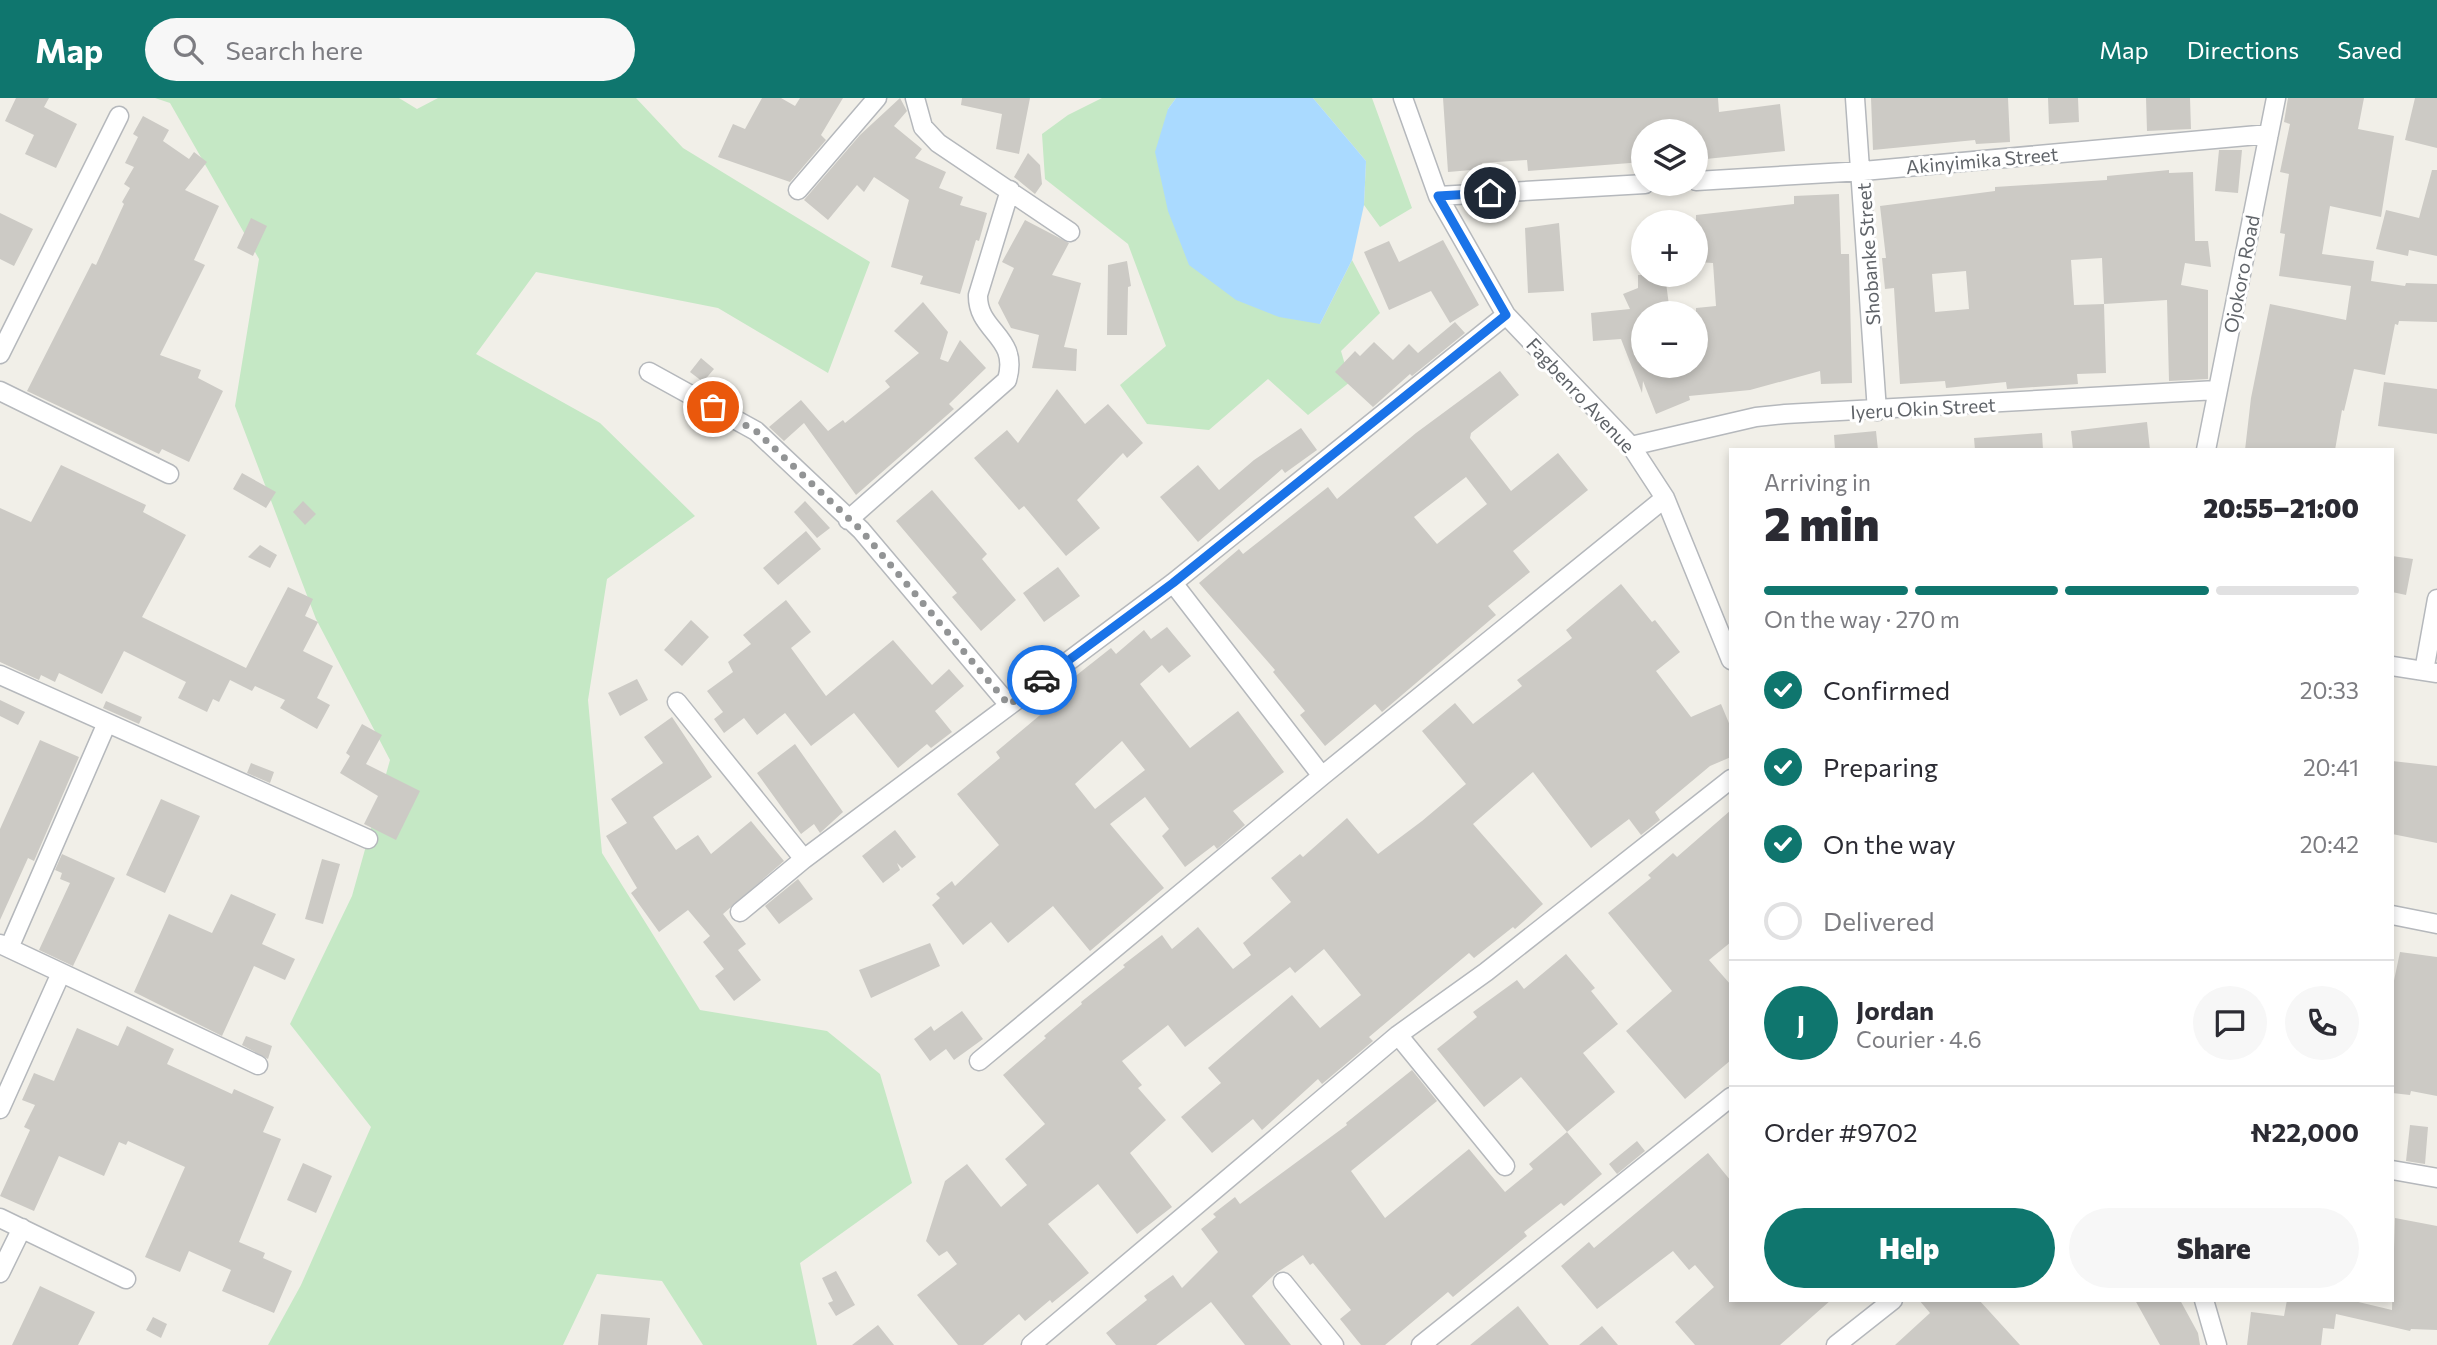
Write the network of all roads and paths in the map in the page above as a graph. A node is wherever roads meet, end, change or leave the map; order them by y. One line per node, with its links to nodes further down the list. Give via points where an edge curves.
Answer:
1 (877, 98): 11 (street)
2 (915, 98): 12 (street, via 923,127 938,144)
3 (1403, 98): 13 (street, Fagbenro Avenue)
4 (1856, 98): 8 (street, Shobanke Street)
5 (2276, 98): 7 (street, Ojokoro Road)
6 (119, 116): 16 (street)
7 (2269, 134): 8 (street, Akinyimika Street); 18 (street, Ojokoro Road)
8 (1863, 171): 9 (street, Akinyimika Street); 20 (street, Shobanke Street)
9 (1708, 180)
10 (1631, 185): 13 (street)
11 (798, 190)
12 (1010, 190): 14 (street); 25 (street, via 978,295 978,309 1012,363 1007,380)
13 (1438, 196): 15 (street, Fagbenro Avenue)
14 (1070, 232)
15 (1506, 315): 21 (street, Fagbenro Avenue); 26 (street)
16 (0, 354)
17 (649, 372): 25 (street, via 756,431)
18 (2217, 390): 20 (street, Iyeru Okin Street); 22 (street, Ojokoro Road)
19 (0, 391): 23 (street)
20 (1877, 411): 21 (street, Iyeru Okin Street, via 1756,417)
21 (1631, 446): 24 (street, Fagbenro Avenue)
22 (2206, 448)
23 (169, 474)
24 (1665, 498): 28 (street, Fagbenro Avenue); 35 (street)
25 (848, 520): 33 (street)
26 (1173, 583): 33 (street); 35 (street)
27 (2437, 599): 30 (street)
28 (1729, 655)
29 (2394, 666): 30 (street)
30 (2431, 672)
31 (0, 675): 34 (street)
32 (677, 702): 38 (street)
33 (1009, 705): 38 (street)
34 (106, 724): 37 (street); 42 (street)
35 (1322, 776): 45 (street)
36 (1729, 781): 44 (street, via 1486,972)
37 (368, 839)
38 (804, 859): 39 (street)
39 (740, 912)
40 (2394, 915): 41 (street)
41 (2437, 924)
42 (4, 946): 43 (street)
43 (61, 973): 46 (street); 48 (street)
44 (1398, 1035): 49 (street); 59 (street)
45 (979, 1060)
46 (258, 1065)
47 (1729, 1099): 61 (street)
48 (0, 1109)
49 (1505, 1166)
50 (2394, 1170): 51 (street)
51 (2437, 1178)
52 (0, 1218): 53 (street)
53 (22, 1228): 54 (street); 55 (street)
54 (0, 1273)
55 (127, 1279)
56 (1283, 1282): 60 (street)
57 (1890, 1302): 62 (street)
58 (2205, 1302): 63 (street)
59 (1031, 1345)
60 (1334, 1345)
61 (1421, 1345)
62 (1836, 1345)
63 (2217, 1345)

